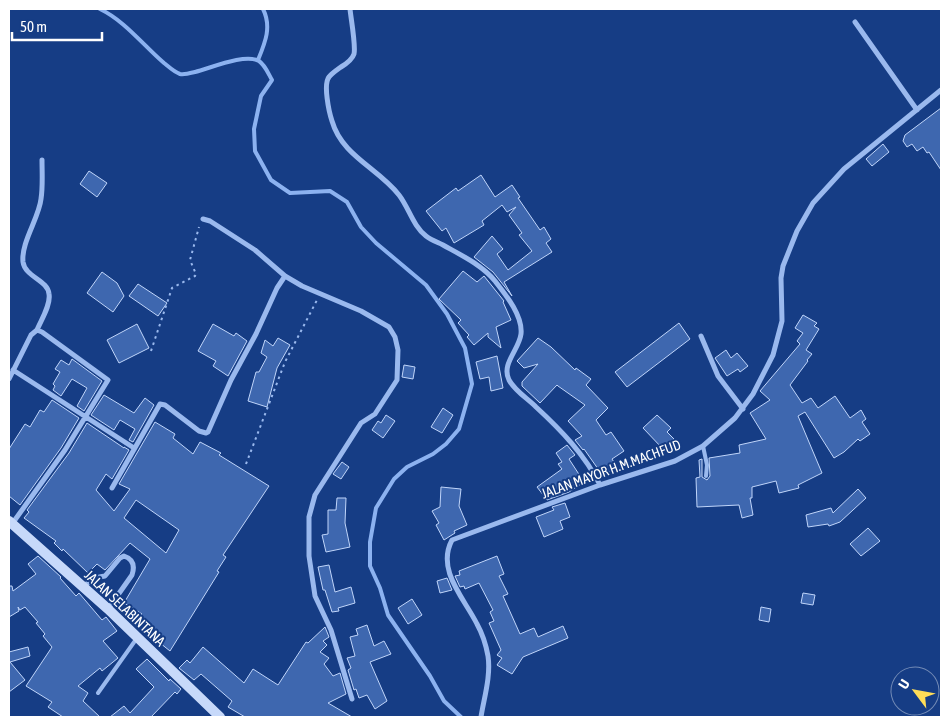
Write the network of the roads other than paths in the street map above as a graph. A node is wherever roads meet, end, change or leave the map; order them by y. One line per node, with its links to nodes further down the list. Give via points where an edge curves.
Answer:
1 (350, 9): 17 (street, via 354,54 326,81 336,131 348,149 389,184 428,238 472,262 502,290 521,327 521,336 508,366 508,379 579,451)
2 (855, 22): 4 (street)
3 (941, 90): 4 (street, JALAN MAYOR H.M.MACHFUD)
4 (917, 110): 12 (street, JALAN MAYOR H.M.MACHFUD, via 844,169 812,203 783,266 782,321 773,355)
5 (42, 160): 8 (street, via 41,200 23,260 26,269 49,293)
6 (204, 219): 7 (street, via 255,250)
7 (285, 276): 15 (street, via 208,432 199,431 160,404); 24 (street, via 389,327 398,350 397,380 375,414 361,423 315,495 309,517 309,556 315,596 331,630)
8 (37, 330): 10 (street, via 31,335); 13 (street, via 107,379)
9 (700, 336): 12 (street, via 718,376)
10 (13, 370): 11 (street); 13 (street)
11 (9, 379)
12 (743, 409): 14 (street, JALAN MAYOR H.M.MACHFUD)
13 (86, 417): 15 (street); 19 (street)
14 (703, 446): 16 (lane); 17 (street, JALAN MAYOR H.M.MACHFUD, via 675,461)
15 (134, 448): 18 (street)
16 (706, 476)
17 (600, 485): 26 (street, JALAN MAYOR H.M.MACHFUD, via 452,540 447,562 454,587 477,624 488,657)
18 (112, 488)
19 (10, 523): 20 (street, JALAN SELABINTANA)
20 (82, 587): 21 (street, JALAN SELABINTANA); 21 (street, via 94,578 105,576 120,558 127,558 133,564 132,575)
21 (108, 610): 22 (street, JALAN SELABINTANA)
22 (137, 638): 23 (lane); 25 (street, JALAN SELABINTANA)
23 (98, 693)
24 (352, 699)
25 (220, 717)
26 (481, 717)

